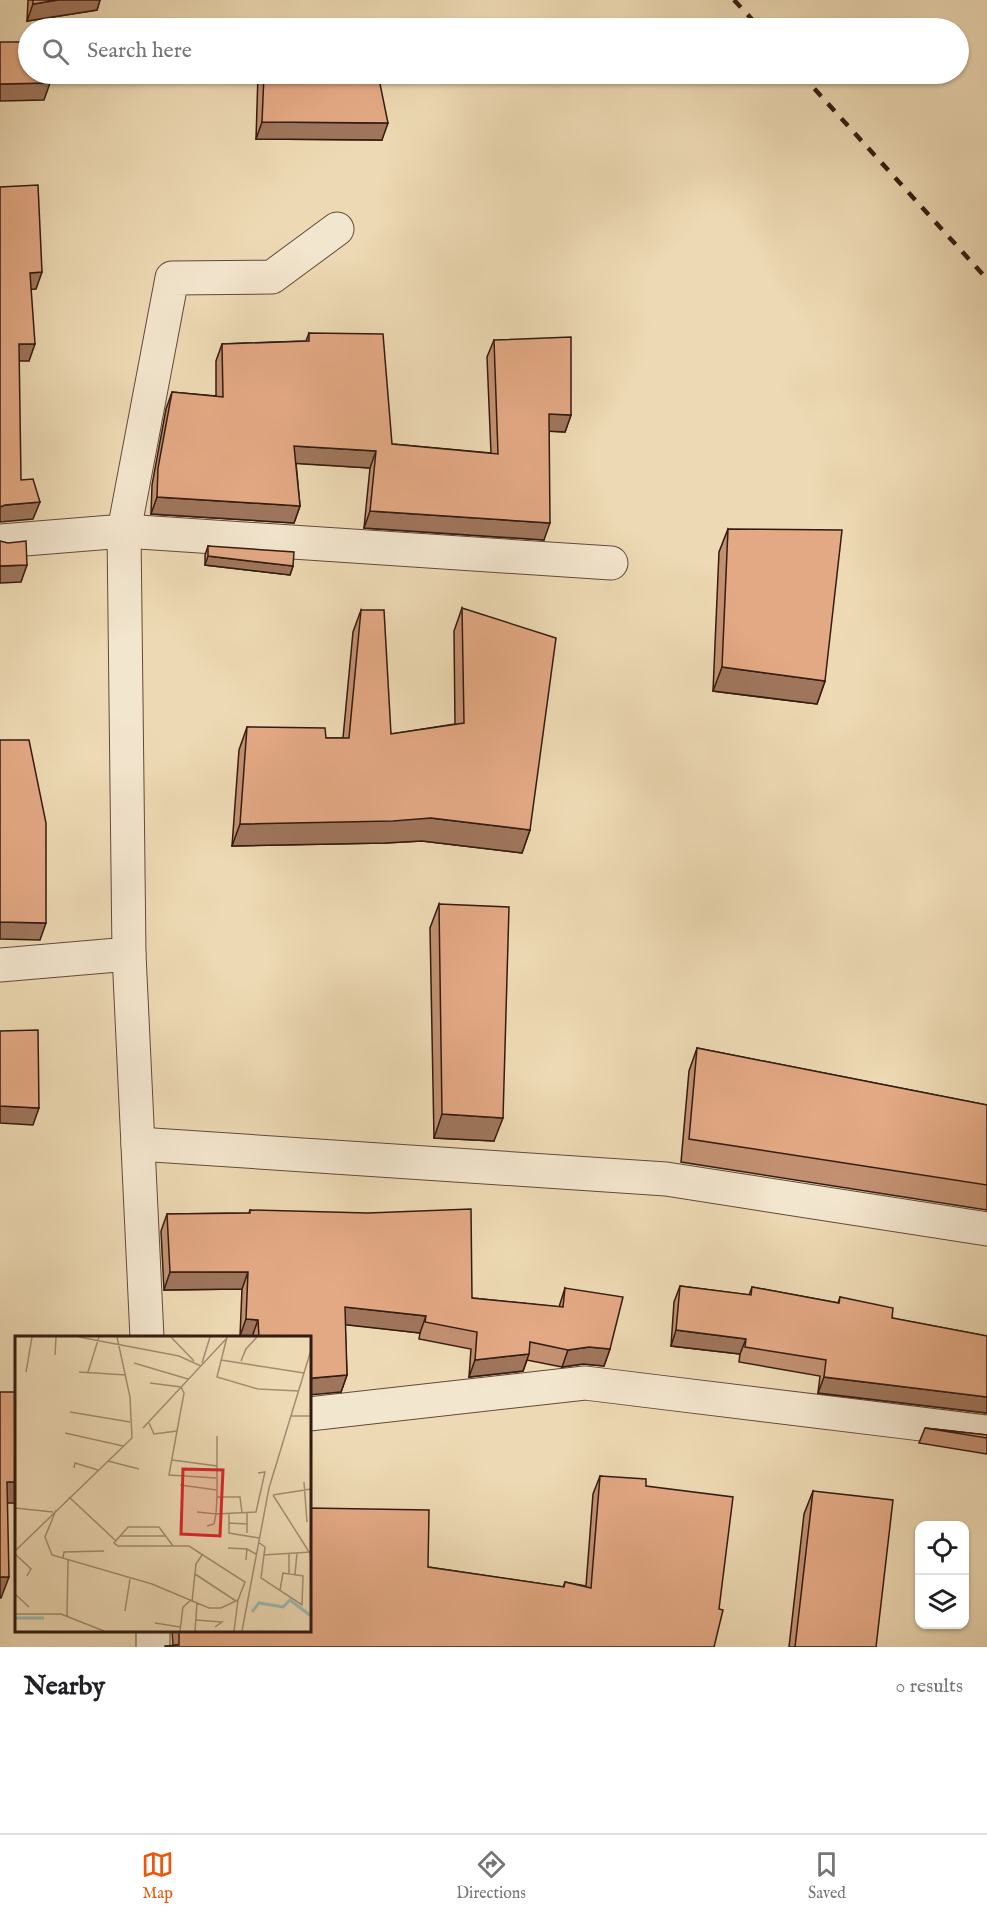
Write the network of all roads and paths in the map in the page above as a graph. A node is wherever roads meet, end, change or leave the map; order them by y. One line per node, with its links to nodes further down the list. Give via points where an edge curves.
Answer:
1 (337, 229): 2 (street, via 272,277 172,278)
2 (124, 531): 3 (street); 4 (street); 5 (street)
3 (0, 541)
4 (611, 563)
5 (129, 954): 6 (street); 7 (street)
6 (0, 965)
7 (138, 1144): 8 (street, via 666,1179); 9 (street)
8 (987, 1229)
9 (147, 1336)
10 (310, 1414): 11 (street, via 585,1383)
11 (987, 1432)

